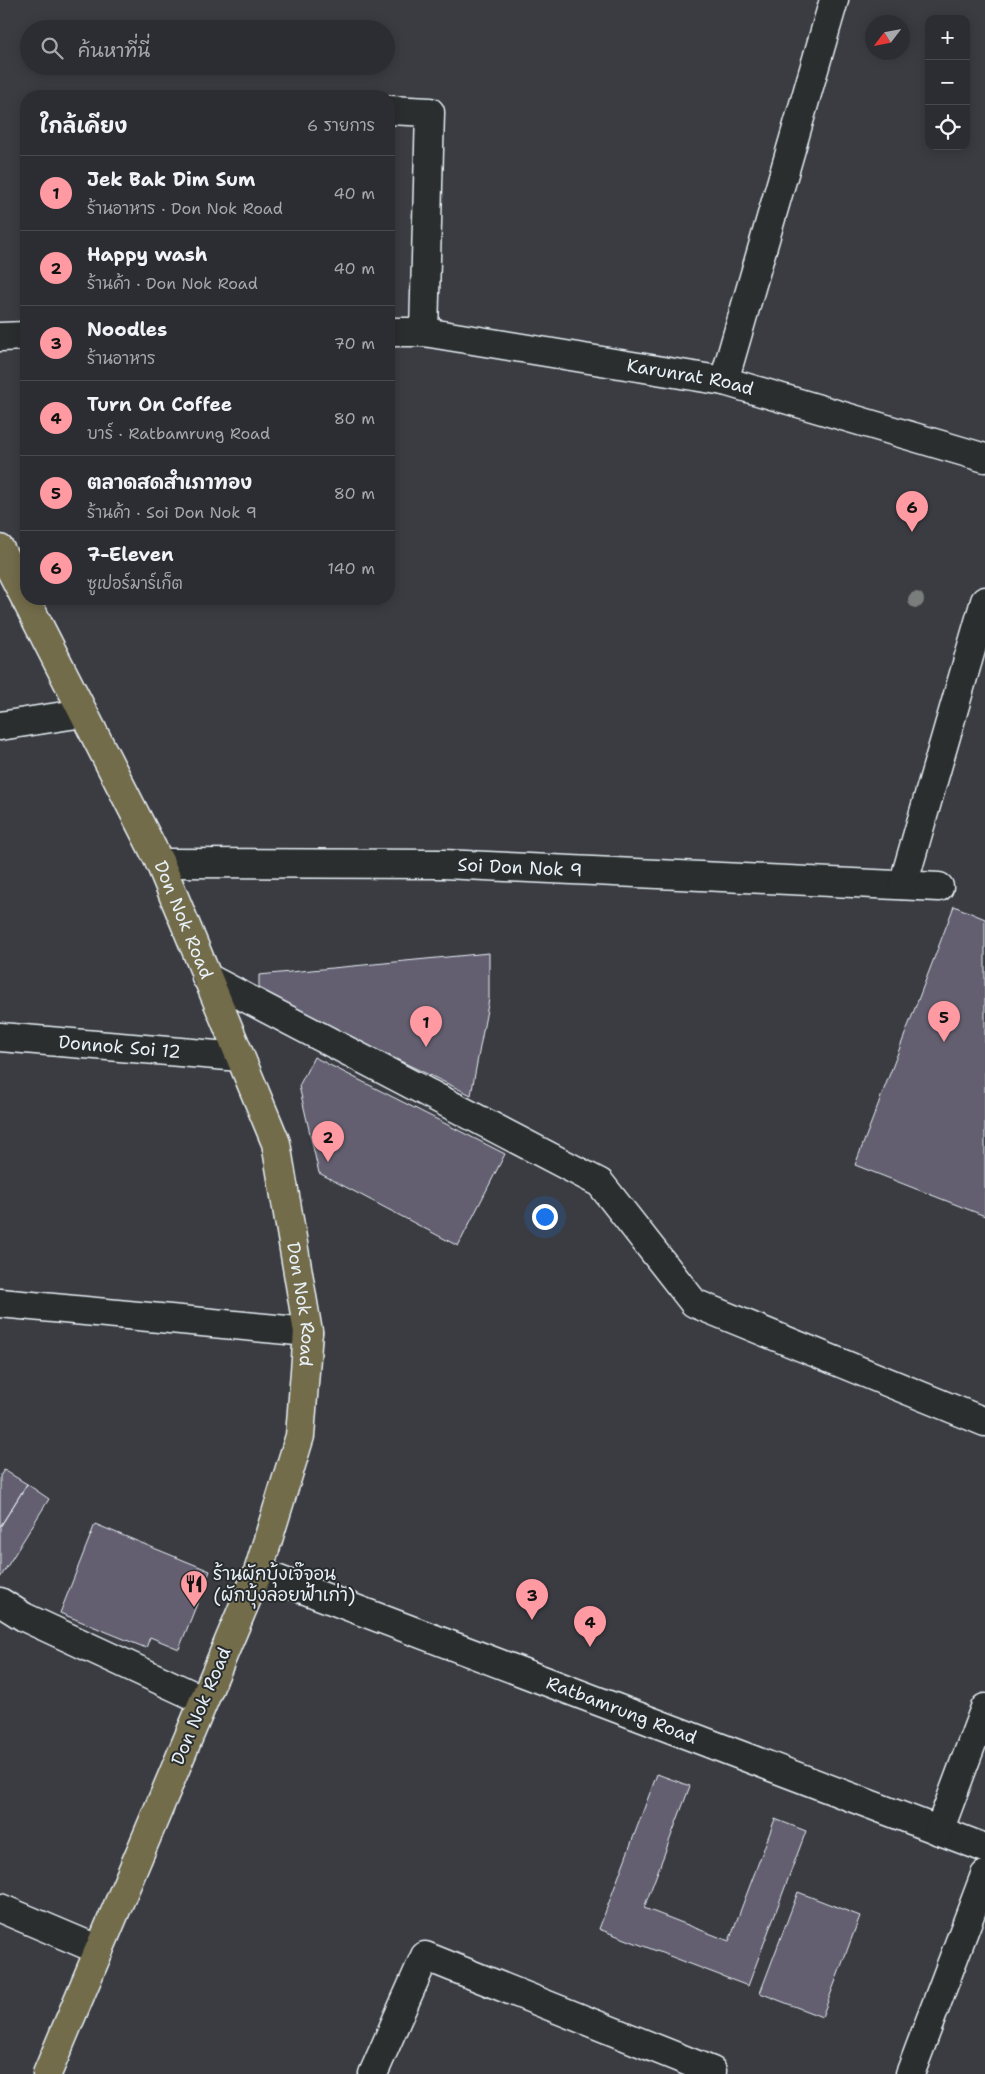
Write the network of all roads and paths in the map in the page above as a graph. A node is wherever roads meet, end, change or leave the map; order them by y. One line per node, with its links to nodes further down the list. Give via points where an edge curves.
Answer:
1 (834, 0): 7 (street)
2 (395, 110): 4 (street, via 430,112)
3 (395, 332): 4 (street, Karunrat Road)
4 (424, 332): 7 (street, Karunrat Road)
5 (20, 336): 6 (street)
6 (0, 337)
7 (724, 381): 8 (street, Karunrat Road)
8 (985, 458)
9 (0, 549): 10 (main road, Don Nok Road)
10 (20, 589)
11 (985, 601): 16 (street)
12 (28, 605): 13 (main road, Don Nok Road)
13 (83, 713): 14 (street); 15 (main road, Don Nok Road)
14 (0, 726)
15 (160, 863): 16 (street, Soi Don Nok 9, via 442,864); 18 (main road, Don Nok Road)
16 (903, 885): 17 (street, Soi Don Nok 9)
17 (939, 887)
18 (206, 977): 20 (main road, Don Nok Road); 23 (street, via 600,1183 694,1303)
19 (0, 1037): 20 (street, Donnok Soi 12)
20 (240, 1057): 22 (main road, Don Nok Road, via 276,1143)
21 (0, 1303): 22 (street)
22 (308, 1332): 24 (main road, Don Nok Road, via 300,1436)
23 (985, 1422)
24 (258, 1572): 26 (main road, Don Nok Road); 28 (street, Ratbamrung Road)
25 (0, 1602): 26 (street, via 24,1617)
26 (203, 1700): 32 (main road, Don Nok Road)
27 (985, 1708): 28 (street)
28 (939, 1831): 29 (street, Ratbamrung Road)
29 (985, 1848)
30 (985, 1875): 36 (street)
31 (0, 1908): 32 (street)
32 (99, 1950): 34 (main road, Don Nok Road)
33 (712, 2071): 35 (street, via 425,1956)
34 (47, 2074)
35 (373, 2074)
36 (910, 2074)

